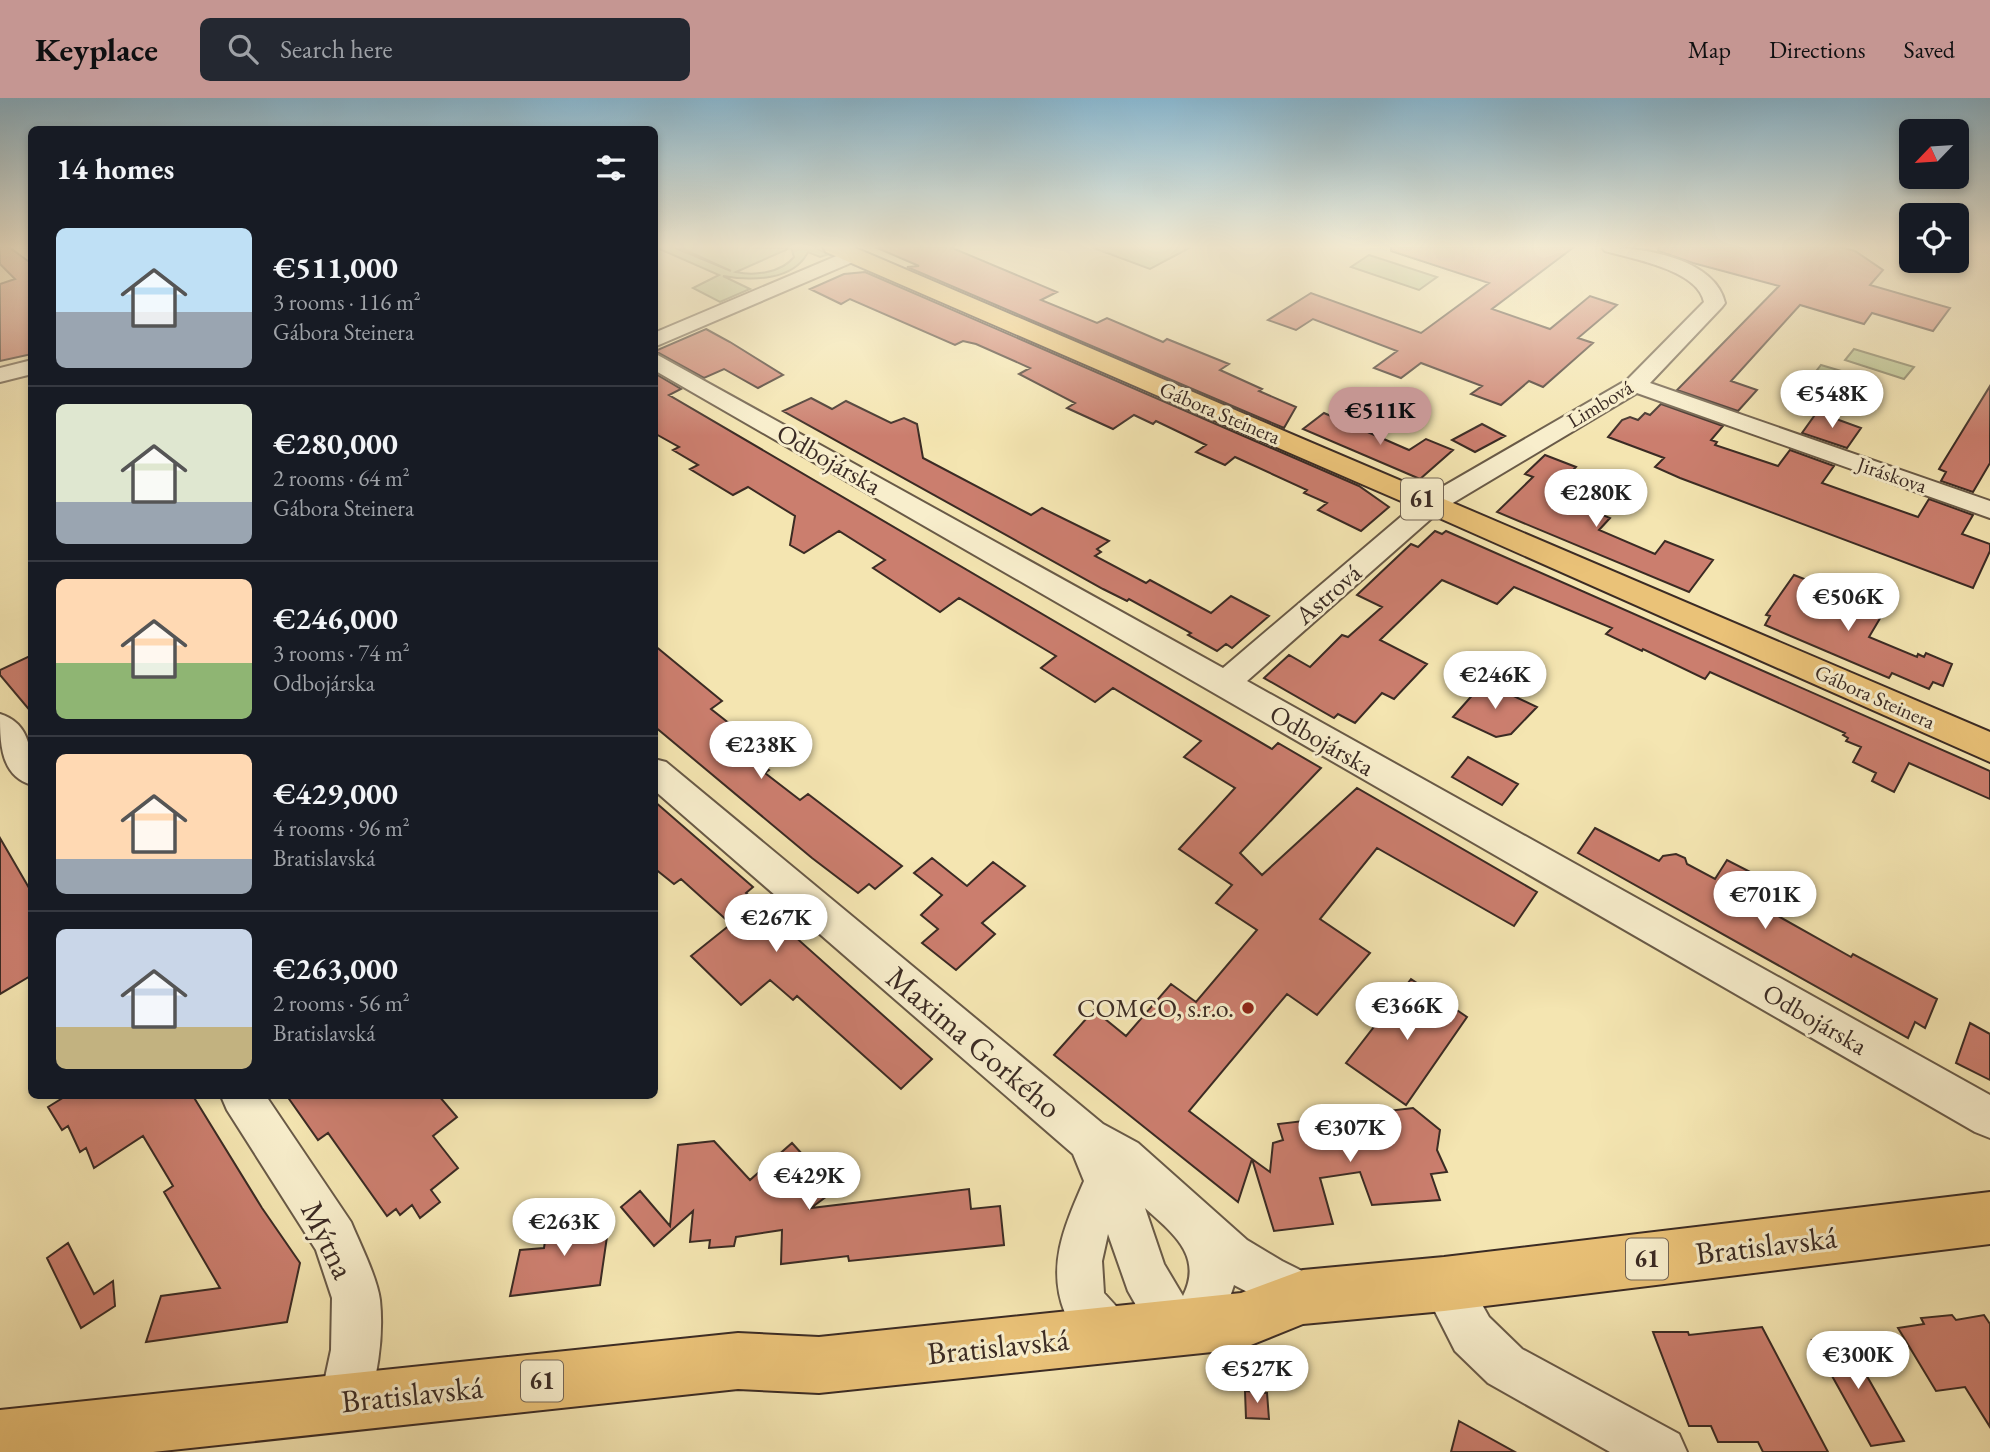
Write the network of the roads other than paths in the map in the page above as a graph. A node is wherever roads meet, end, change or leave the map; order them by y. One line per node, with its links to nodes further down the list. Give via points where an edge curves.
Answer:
1 (719, 310): 4 (street)
2 (982, 310): 9 (main road, Gábora Steinera / 61)
3 (1711, 310): 8 (street, Limbová)
4 (658, 339)
5 (658, 362): 11 (street, Odbojárska)
6 (28, 368): 7 (street)
7 (0, 375)
8 (1635, 385): 9 (street, Limbová); 10 (street, Jiráskova)
9 (1432, 504): 11 (street, Astrová); 13 (main road, Gábora Steinera / 61)
10 (1990, 510)
11 (1224, 684): 17 (street, Odbojárska)
12 (0, 726): 14 (street)
13 (1990, 747)
14 (28, 767)
15 (658, 774): 18 (street, Maxima Gorkého)
16 (244, 1099): 26 (street, Mýtna, via 335,1238 348,1274 356,1298 355,1350)
17 (1990, 1118)
18 (1088, 1139): 19 (street); 21 (street, Maxima Gorkého, via 1123,1158)
19 (1107, 1182): 24 (street, via 1125,1214 1143,1275); 25 (street, via 1087,1227 1079,1263 1088,1312)
20 (1990, 1218): 22 (main road, Bratislavská / 61)
21 (1196, 1222): 23 (street, Maxima Gorkého, via 1231,1256); 24 (street, via 1214,1272 1208,1301)
22 (1444, 1284): 23 (main road, Bratislavská / 61); 28 (street, via 1472,1334 1505,1366)
23 (1303, 1297): 24 (main road, Bratislavská / 61, via 1241,1321)
24 (1184, 1326): 25 (main road, Bratislavská / 61)
25 (1109, 1334): 26 (main road, Bratislavská / 61, via 819,1365 738,1361)
26 (345, 1401): 27 (main road, Bratislavská / 61)
27 (0, 1440)
28 (1661, 1452)

